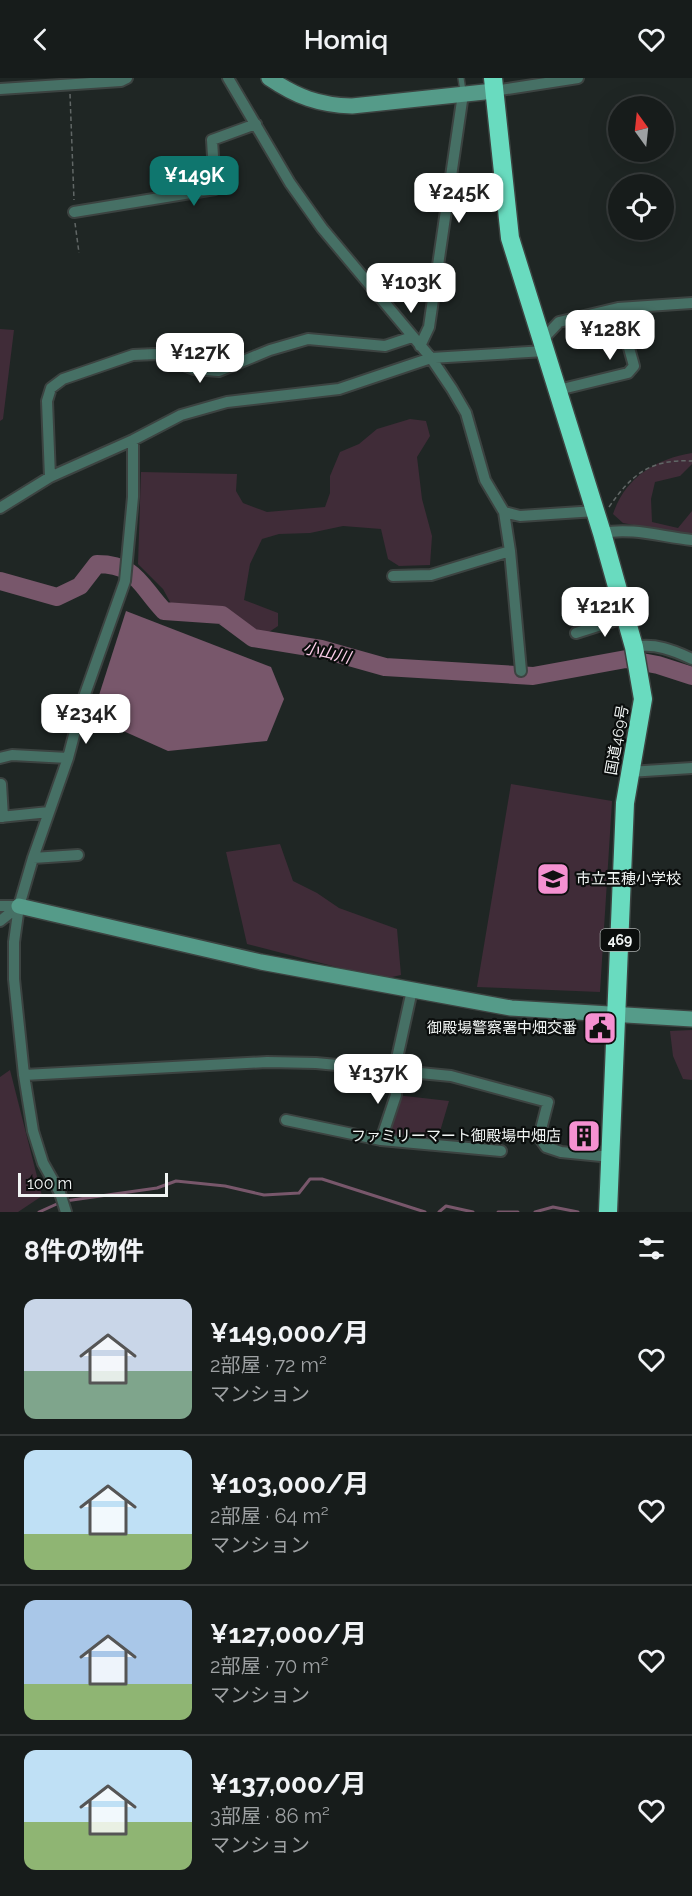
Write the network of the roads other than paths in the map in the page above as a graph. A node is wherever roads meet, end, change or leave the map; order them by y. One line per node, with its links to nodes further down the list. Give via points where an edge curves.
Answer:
1 (127, 78): 7 (street)
2 (228, 78): 9 (street)
3 (269, 78): 8 (street, via 298,96 332,105)
4 (461, 78): 8 (lane)
5 (579, 78): 6 (street)
6 (494, 85): 8 (street); 14 (highway, 国道469号 / 469, via 510,238)
7 (0, 89)
8 (463, 94): 15 (street, via 429,327)
9 (256, 124): 10 (street, via 212,140 215,189); 13 (street, via 321,228)
10 (74, 212)
11 (692, 303): 12 (street)
12 (618, 308): 14 (street, via 560,322); 17 (street, via 634,366 628,373)
13 (412, 337): 15 (street); 19 (street, via 385,346 308,339 219,371 194,369 156,354 133,356 63,379 51,388 46,401)
14 (544, 345): 16 (street); 17 (highway, 国道469号 / 469)
15 (420, 346): 16 (street)
16 (431, 358): 18 (street, via 339,389 227,402 181,415); 21 (street, via 466,413 485,480)
17 (558, 390): 22 (highway, 国道469号 / 469)
18 (133, 440): 19 (street); 32 (street, via 126,578 84,696)
19 (50, 477): 20 (street)
20 (0, 508)
21 (504, 512): 22 (street); 24 (street)
22 (599, 521): 23 (street, via 654,536); 26 (highway, 国道469号 / 469)
23 (692, 540)
24 (510, 551): 25 (street, via 431,575); 30 (street)
25 (393, 576)
26 (626, 617): 27 (street); 28 (highway, 国道469号 / 469)
27 (576, 633)
28 (636, 657): 29 (street, via 646,645 673,650); 34 (highway, 国道469号 / 469, via 643,699)
29 (692, 659)
30 (521, 671)
31 (0, 758): 32 (street)
32 (68, 758): 36 (street)
33 (692, 768): 34 (street)
34 (629, 772): 44 (highway, 国道469号 / 469)
35 (1, 784): 37 (street)
36 (49, 812): 37 (street); 39 (street)
37 (2, 817)
38 (78, 855): 39 (street)
39 (33, 858): 41 (street)
40 (0, 906): 41 (street)
41 (20, 906): 42 (street); 43 (street, via 261,962); 47 (street, via 14,942 14,979)
42 (0, 921)
43 (412, 990): 44 (street, via 511,1008); 46 (street)
44 (616, 1013): 45 (street); 51 (highway, 国道469号 / 469)
45 (692, 1019)
46 (394, 1072): 47 (street, via 267,1062); 49 (street, via 396,1095); 51 (street, via 451,1076 548,1102 539,1137 546,1147)
47 (24, 1075): 52 (street, via 33,1131)
48 (286, 1120): 49 (street)
49 (381, 1140): 50 (street)
50 (501, 1151)
51 (611, 1157): 53 (highway, 国道469号 / 469)
52 (66, 1212)
53 (608, 1212)

